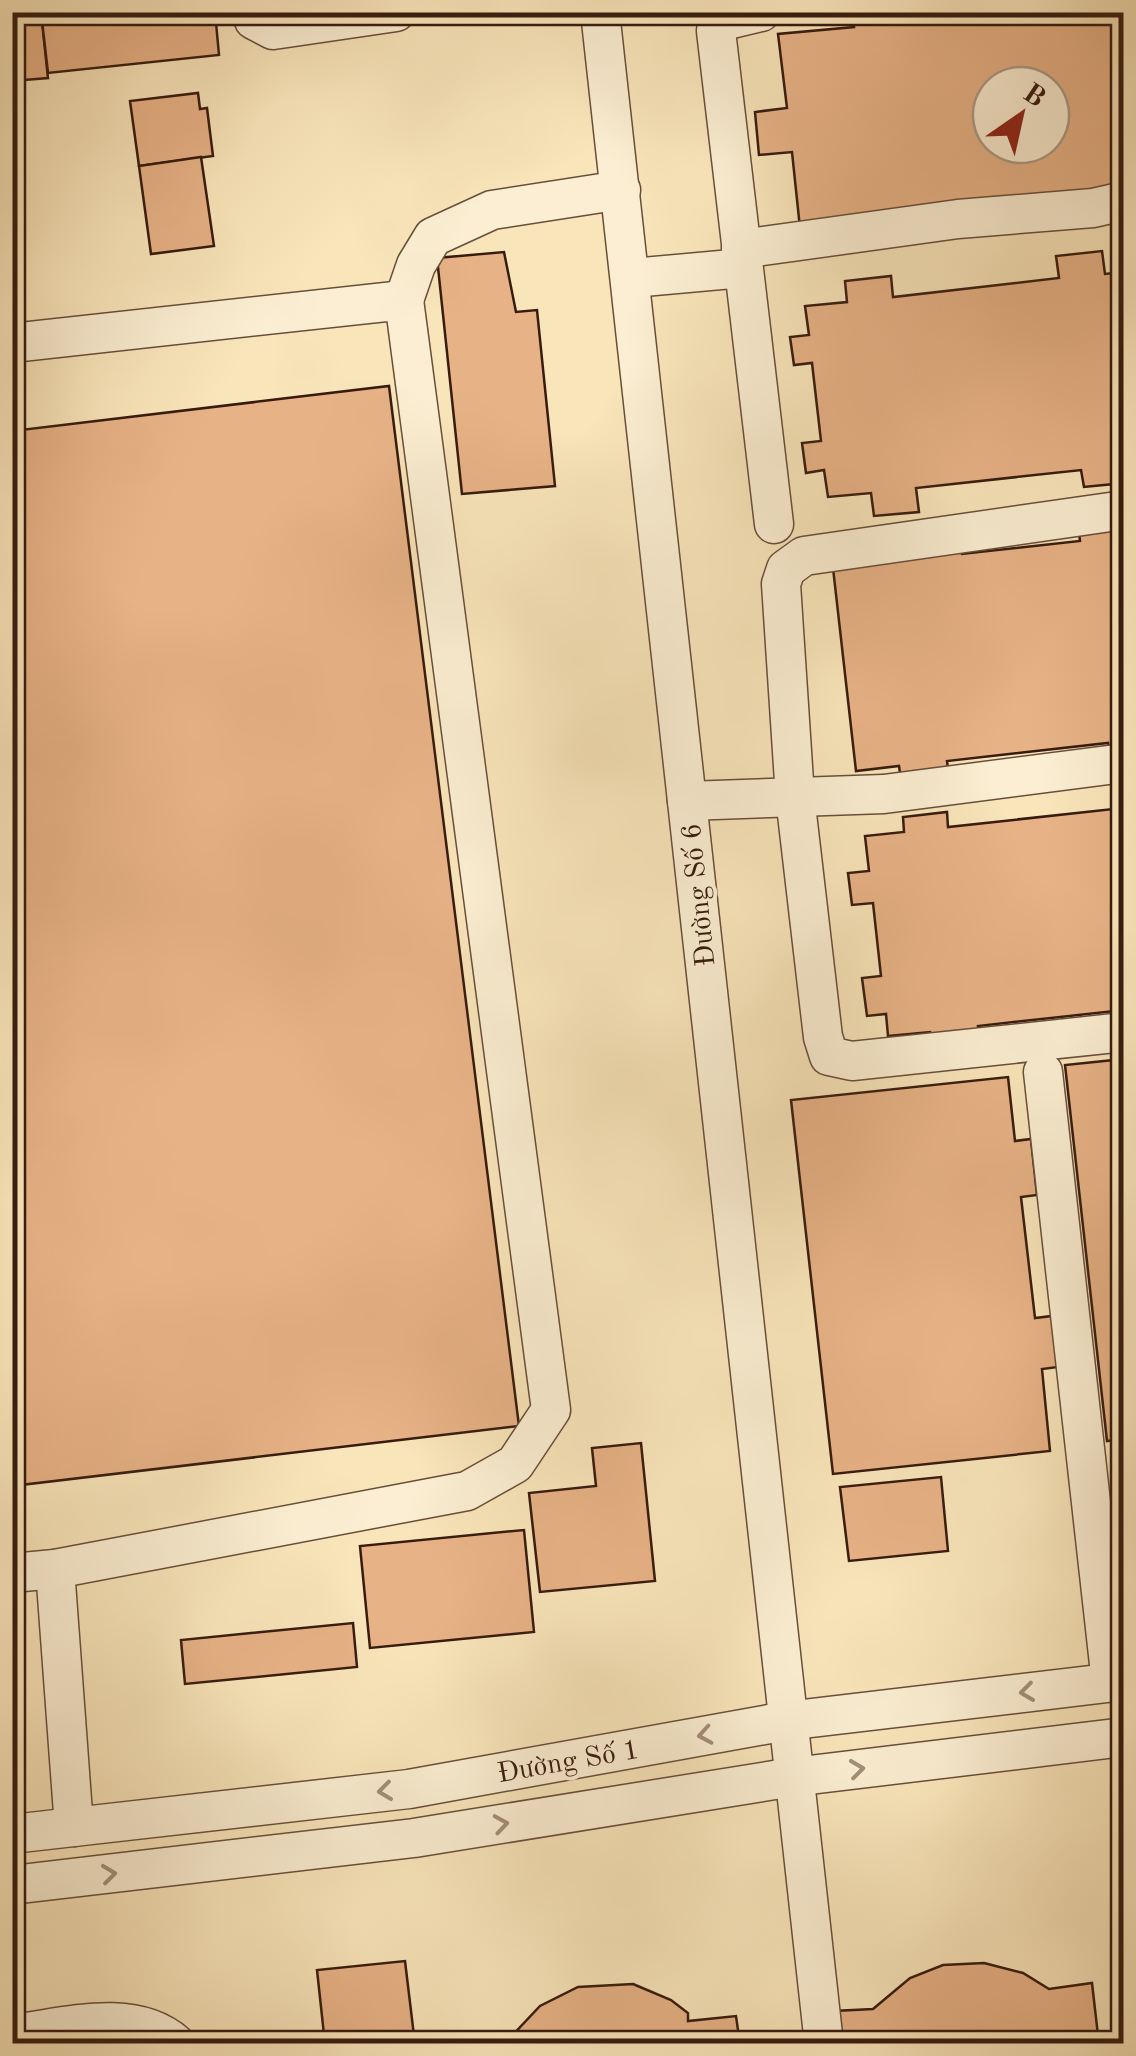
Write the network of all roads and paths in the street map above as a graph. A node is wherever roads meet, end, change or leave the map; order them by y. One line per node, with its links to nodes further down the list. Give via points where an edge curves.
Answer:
1 (254, 12): 2 (street, via 254,20 273,30)
2 (396, 12)
3 (600, 12): 5 (street, Đường Số 6)
4 (761, 12): 7 (street, via 723,20 716,31)
5 (621, 190): 8 (street, Đường Số 6); 9 (street, via 492,210 432,237)
6 (1124, 201): 7 (street, via 958,219)
7 (742, 258): 8 (street); 12 (street)
8 (632, 278): 15 (street, Đường Số 6)
9 (404, 300): 10 (street); 19 (street, via 551,1410 515,1464 467,1491)
10 (12, 343)
11 (1124, 510): 14 (street, via 796,559 781,584)
12 (774, 524)
13 (1124, 763): 14 (street, via 884,794)
14 (795, 797): 15 (street); 16 (street, via 829,1056 852,1061)
15 (687, 801): 22 (street, Đường Số 6)
16 (1124, 1032)
17 (1043, 1072): 18 (street)
18 (1106, 1477): 21 (street)
19 (55, 1569): 20 (street); 25 (street)
20 (12, 1573)
21 (1117, 1682): 22 (street, Đường Số 1, one-way to 22)
22 (786, 1720): 24 (street, Đường Số 6); 25 (street, Đường Số 1, one-way to 25, via 409,1789)
23 (1124, 1737): 24 (street, Đường Số 1, one-way to 23)
24 (793, 1777): 27 (street, Đường Số 1, one-way to 24, via 414,1838); 30 (street, Đường Số 6)
25 (74, 1827): 26 (street, Đường Số 1)
26 (12, 1834)
27 (12, 1885)
28 (12, 2034): 29 (street, via 116,2021)
29 (176, 2044)
30 (824, 2044)

